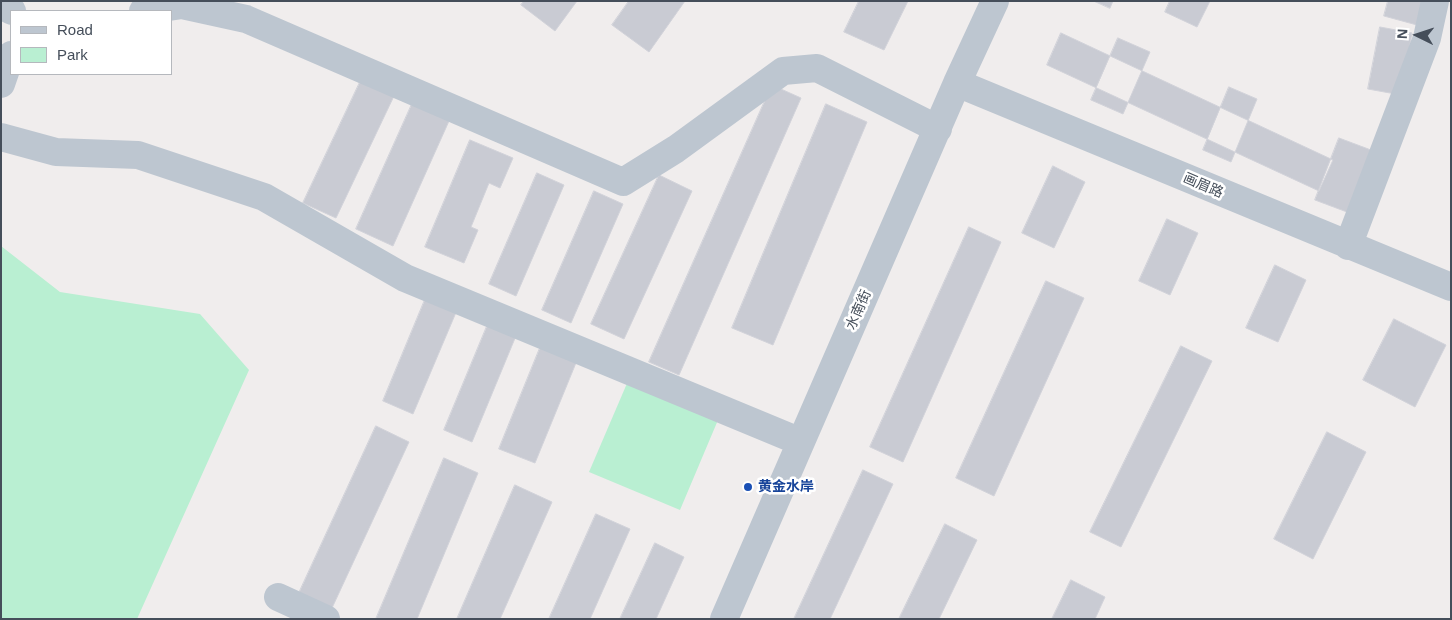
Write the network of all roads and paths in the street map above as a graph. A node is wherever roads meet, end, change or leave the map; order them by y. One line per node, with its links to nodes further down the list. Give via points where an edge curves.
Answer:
1 (995, 1): 5 (street, 水南街)
2 (1435, 1): 9 (street, via 1428,38)
3 (150, 10): 7 (street, via 182,5 246,19 623,182 676,149 783,71 817,68)
4 (10, 59): 6 (street)
5 (957, 83): 7 (street, 水南街); 9 (street, 画眉路)
6 (1, 84)
7 (938, 128): 11 (street, 水南街)
8 (1, 138): 11 (street, via 56,152 138,155 264,197 405,278)
9 (1348, 246): 10 (street, 画眉路)
10 (1451, 287)
11 (801, 442): 14 (street, 水南街)
12 (278, 597): 13 (street)
13 (326, 619)
14 (724, 619)

